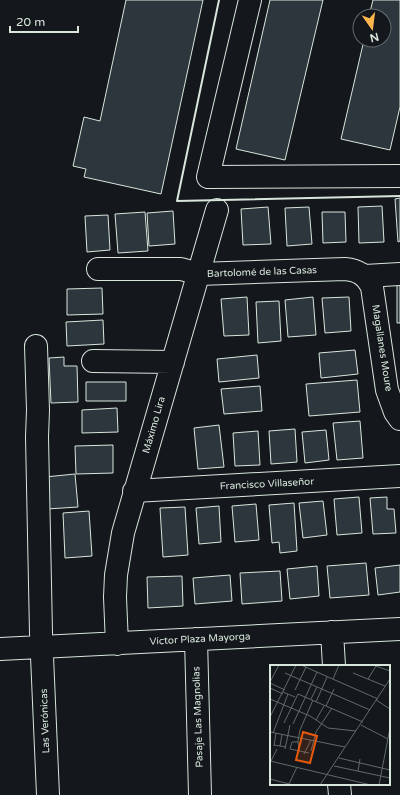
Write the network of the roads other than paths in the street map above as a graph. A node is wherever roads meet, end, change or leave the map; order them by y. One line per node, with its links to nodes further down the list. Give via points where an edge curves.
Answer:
1 (250, 0): 2 (street, via 208,176)
2 (400, 176)
3 (217, 210): 5 (street, Máximo Lira)
4 (98, 269): 5 (street, Bartolomé de las Casas, via 181,269)
5 (199, 274): 7 (street, Bartolomé de las Casas, via 345,269); 10 (street, Máximo Lira)
6 (400, 274): 7 (street, Bartolomé de las Casas)
7 (365, 276): 11 (street, Magallanes Moure, via 374,293 387,390)
8 (36, 346): 18 (street, Las Verónicas)
9 (93, 361): 10 (street)
10 (173, 362): 13 (street, Máximo Lira)
11 (398, 414)
12 (400, 476): 13 (street, Francisco Villaseñor)
13 (134, 491): 17 (street, Máximo Lira, via 116,575)
14 (400, 629): 15 (street, Víctor Plaza Mayorga)
15 (332, 632): 16 (street, Víctor Plaza Mayorga); 20 (street)
16 (196, 639): 17 (street, Víctor Plaza Mayorga); 23 (street, Pasaje Las Magnolias)
17 (116, 644): 18 (street, Víctor Plaza Mayorga)
18 (42, 648): 19 (street, Víctor Plaza Mayorga); 22 (street, Las Verónicas)
19 (0, 649)
20 (334, 665)
21 (339, 785): 24 (street)
22 (48, 795)
23 (200, 795)
24 (340, 795)

